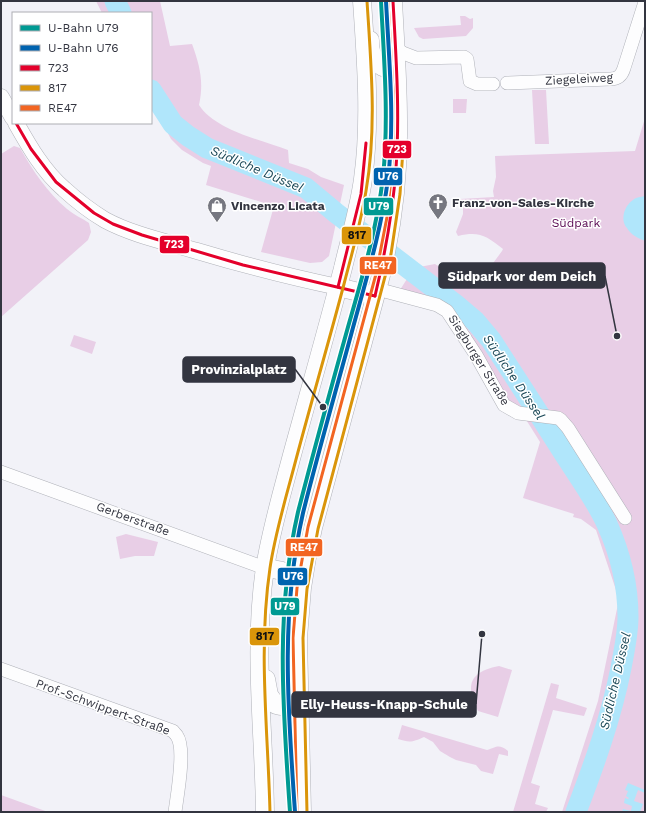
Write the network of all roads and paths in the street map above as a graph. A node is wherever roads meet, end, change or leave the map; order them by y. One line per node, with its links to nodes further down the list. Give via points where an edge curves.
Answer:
1 (362, 1): 4 (main road)
2 (393, 1): 5 (main road)
3 (645, 2): 8 (street, Ziegeleiweg, via 624,68 618,77)
4 (363, 22): 7 (main road, via 369,27 373,58 387,69); 13 (main road, via 366,150 356,214)
5 (395, 48): 6 (street); 7 (main road)
6 (416, 58): 7 (street, via 412,62); 9 (street, via 464,57 467,59 468,78 472,82)
7 (396, 66): 14 (main road, via 398,153 395,193)
8 (507, 83)
9 (493, 84)
10 (1, 97): 11 (street)
11 (12, 116)
12 (17, 124): 13 (street, via 31,149 56,182 105,220 142,235 243,265)
13 (338, 287): 14 (main road, Siegburger Straße); 17 (main road, via 279,501)
14 (376, 293): 16 (street, Siegburger Straße, via 437,305 447,311 504,405 514,412 558,418 564,423); 18 (main road, via 313,528)
15 (1, 472): 17 (street, Gerberstraße)
16 (625, 518)
17 (265, 568): 18 (main road, via 287,572 292,576 292,601); 19 (main road, via 259,626)
18 (299, 612): 21 (main road)
19 (259, 665): 21 (main road, via 266,672 269,695 276,705 291,705); 23 (main road)
20 (1, 669): 22 (street, Prof.-Schwippert-Straße, via 172,731 178,736 180,745)
21 (299, 697): 24 (main road)
22 (174, 812)
23 (265, 812)
24 (302, 812)

